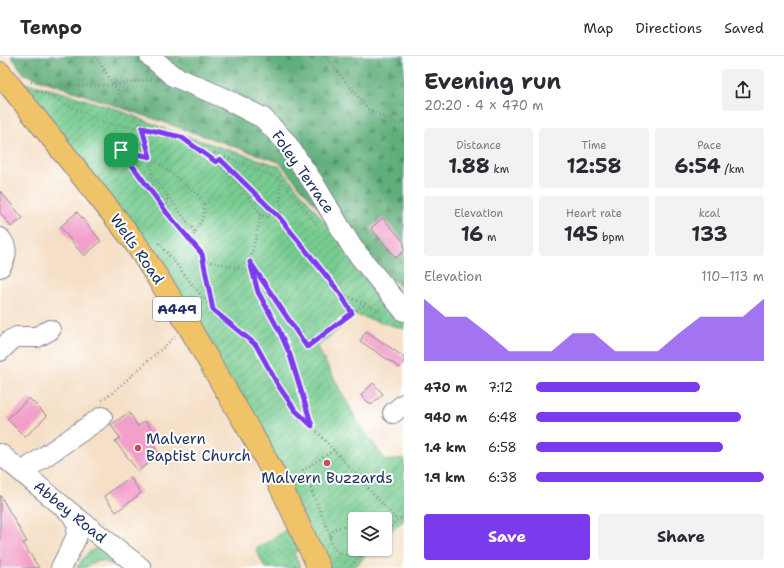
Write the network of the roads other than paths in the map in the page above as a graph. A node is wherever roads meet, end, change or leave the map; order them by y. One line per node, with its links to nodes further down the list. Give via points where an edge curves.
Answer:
1 (150, 56): 5 (street, Foley Terrace, via 173,76 263,118 285,141 352,247)
2 (0, 73): 14 (highway, Wells Road / A449, via 134,241 188,325 281,487)
3 (0, 238): 4 (street, via 6,247 6,253)
4 (0, 267)
5 (404, 311)
6 (50, 330): 7 (street, via 41,336 17,337)
7 (0, 351)
8 (102, 417): 10 (street)
9 (0, 454): 10 (street, Abbey Road)
10 (22, 477): 11 (street, Abbey Road)
11 (72, 514): 12 (street, via 78,526 76,538); 13 (street, Abbey Road)
12 (61, 568)
13 (140, 568)
14 (319, 568)

